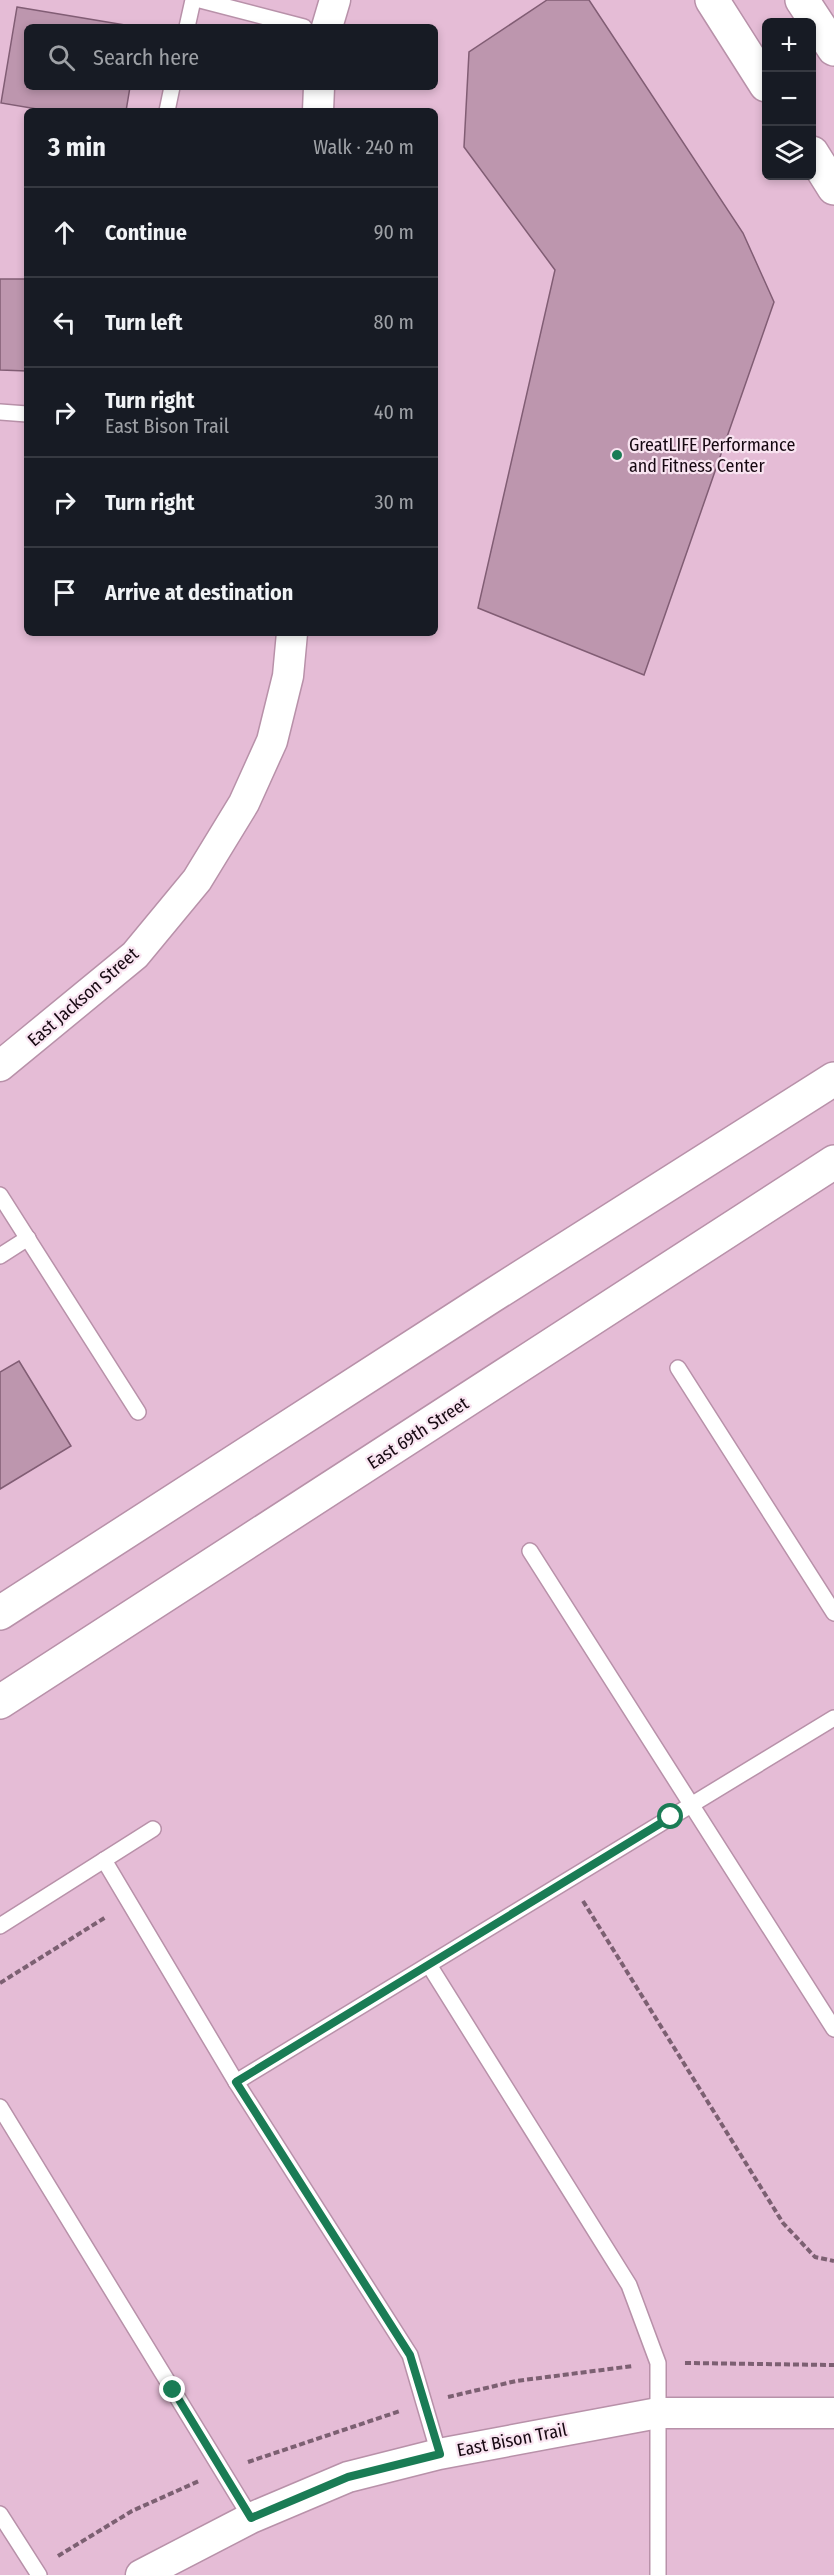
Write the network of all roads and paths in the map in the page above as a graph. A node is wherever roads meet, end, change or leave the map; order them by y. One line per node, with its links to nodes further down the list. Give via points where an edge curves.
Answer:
1 (193, 0): 6 (lane)
2 (200, 0): 7 (lane)
3 (335, 0): 8 (street)
4 (712, 0): 10 (main road)
5 (802, 0): 9 (main road)
6 (187, 24)
7 (292, 24)
8 (328, 24)
9 (834, 49)
10 (762, 80)
11 (171, 90): 13 (lane)
12 (319, 90): 14 (street)
13 (168, 108)
14 (318, 108)
15 (816, 159): 16 (main road)
16 (834, 188)
17 (0, 412): 18 (lane)
18 (24, 414)
19 (292, 636): 20 (street, East Jackson Street, via 288,676 272,741 244,802 197,880 135,955)
20 (0, 1066)
21 (834, 1080): 29 (main road)
22 (834, 1162): 31 (main road, East 69th Street)
23 (0, 1195): 24 (lane)
24 (28, 1239): 25 (lane); 27 (lane)
25 (0, 1256)
26 (678, 1368): 30 (lane)
27 (138, 1412)
28 (530, 1551): 33 (lane)
29 (0, 1612)
30 (834, 1613)
31 (0, 1702)
32 (834, 1718): 33 (lane)
33 (692, 1805): 36 (lane); 41 (lane)
34 (153, 1829): 35 (lane)
35 (104, 1860): 37 (lane); 38 (lane)
36 (570, 1880): 39 (lane); 44 (path, via 783,2223 815,2257)
37 (129, 1903): 40 (path); 42 (lane)
38 (0, 1926)
39 (429, 1965): 42 (lane); 45 (lane, via 629,2285 658,2363)
40 (0, 1983)
41 (834, 2029)
42 (236, 2082): 47 (lane, via 410,2355)
43 (0, 2107): 49 (lane)
44 (834, 2261)
45 (658, 2413): 46 (street, East Bison Trail); 47 (street, East Bison Trail); 52 (lane)
46 (834, 2413)
47 (440, 2454): 49 (street, East Bison Trail, via 348,2477)
48 (0, 2514): 50 (lane)
49 (251, 2518): 51 (street, East Bison Trail)
50 (39, 2575)
51 (141, 2575)
52 (658, 2575)

